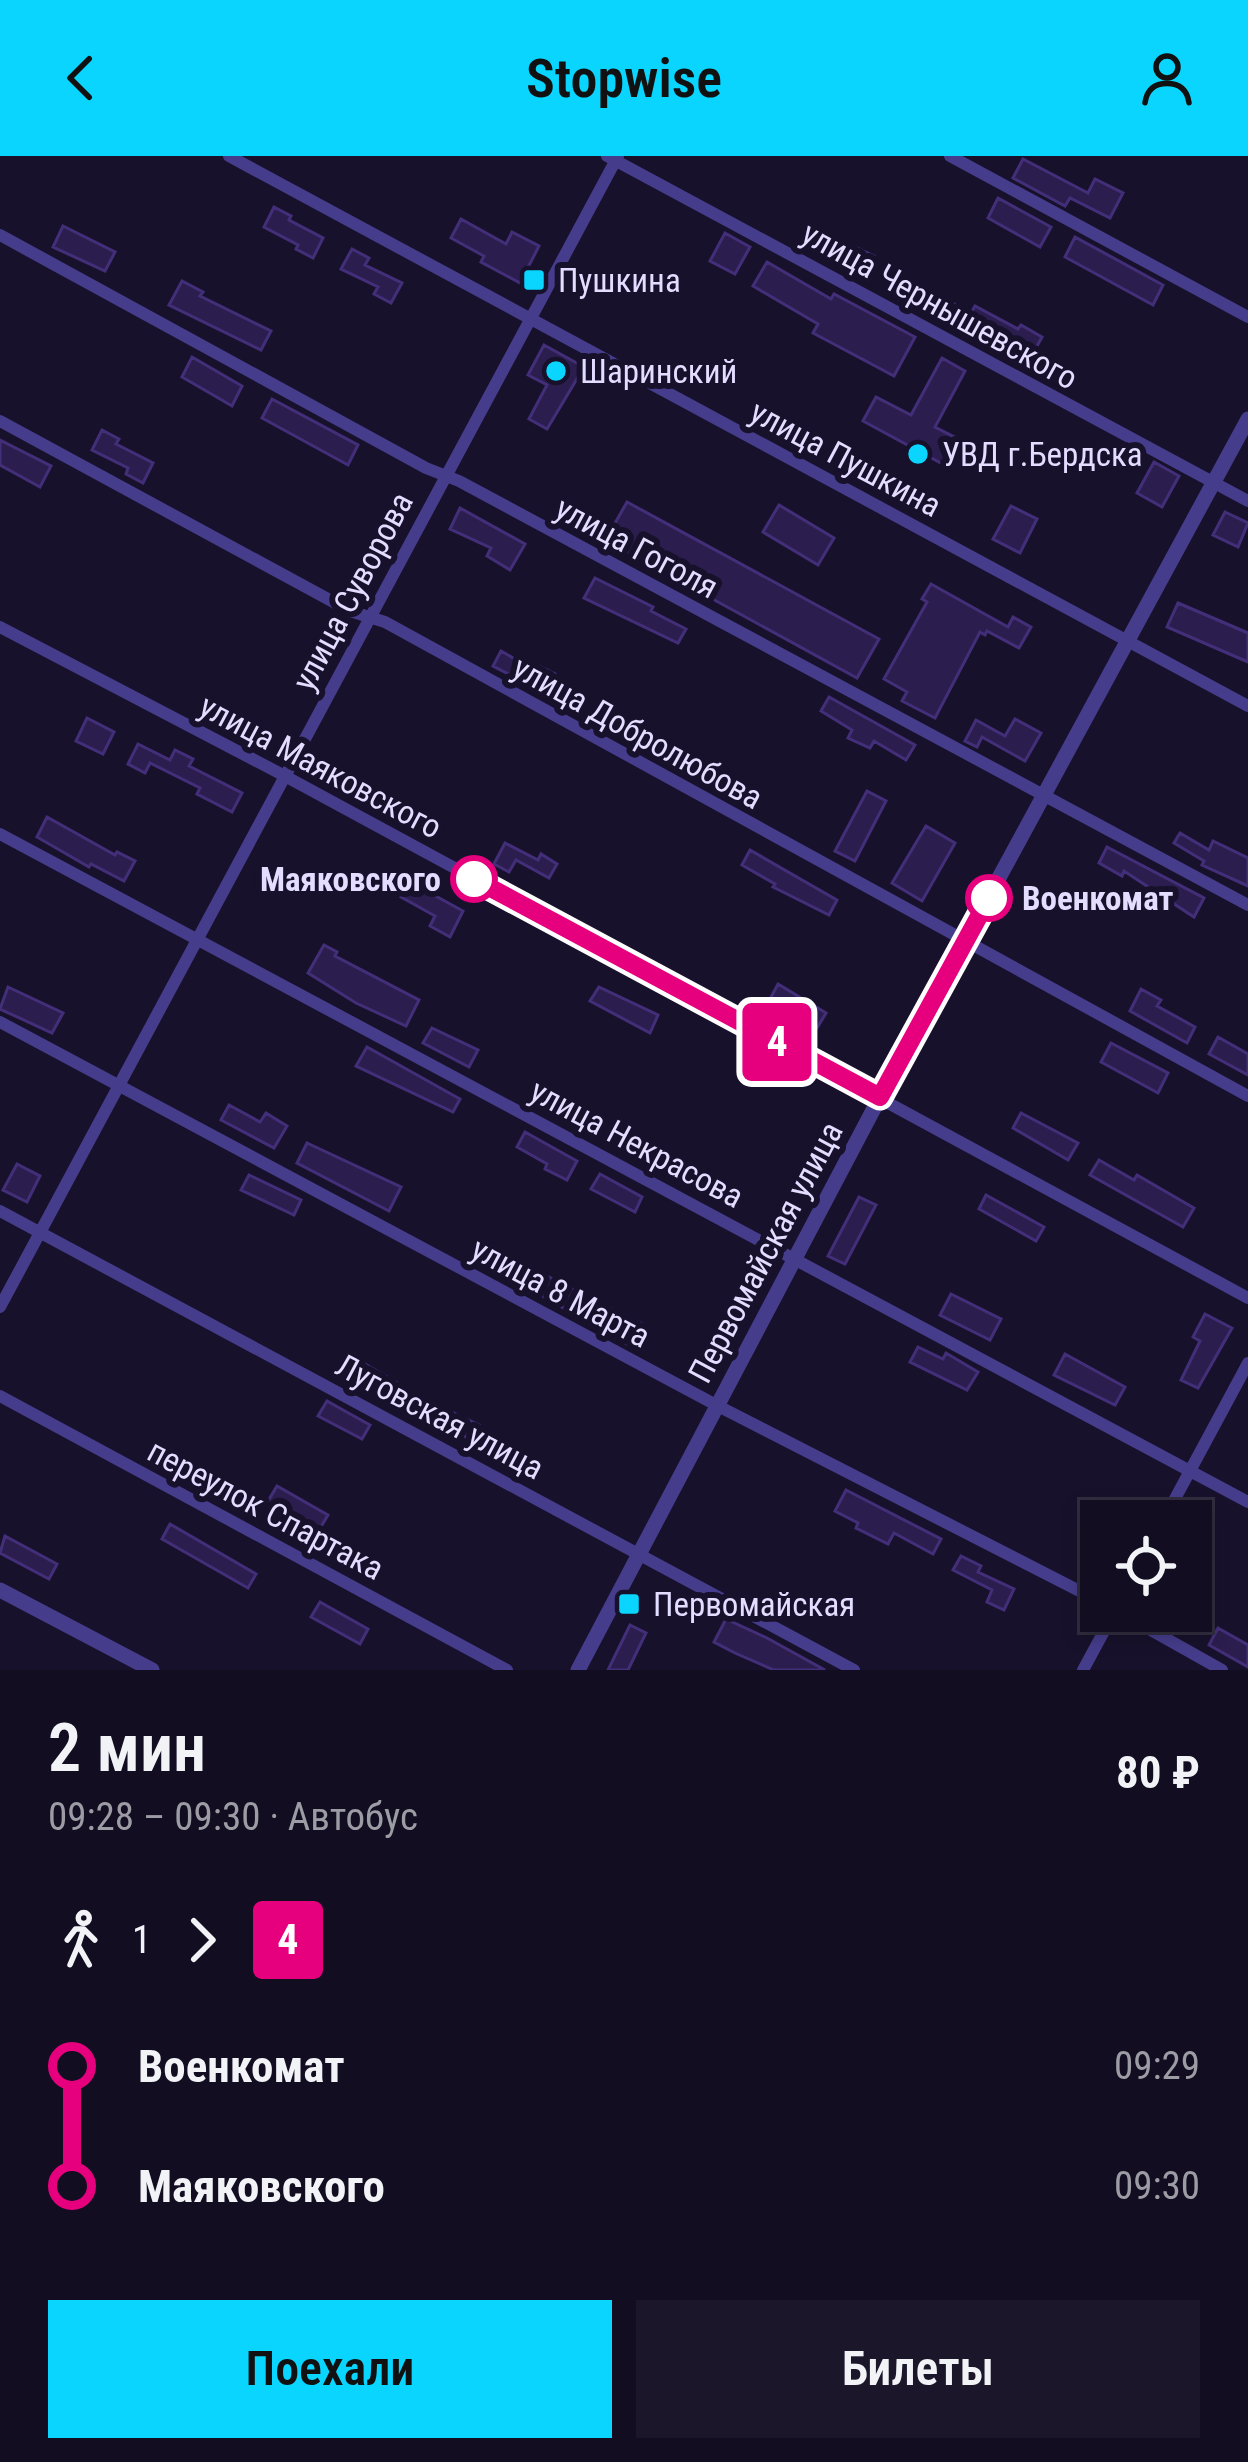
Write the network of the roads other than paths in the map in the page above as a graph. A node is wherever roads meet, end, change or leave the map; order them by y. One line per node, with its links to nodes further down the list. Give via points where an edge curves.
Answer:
1 (229, 156): 6 (street, улица Пушкина)
2 (950, 156): 5 (street)
3 (613, 157): 6 (street, улица Суворова); 10 (street, улица Чернышевского)
4 (0, 235): 9 (street, улица Гоголя)
5 (1248, 317)
6 (530, 318): 9 (street, улица Суворова); 14 (street, улица Пушкина)
7 (1248, 419): 10 (street, Первомайская улица)
8 (0, 421): 12 (street, улица Добролюбова)
9 (445, 476): 12 (street, улица Суворова); 17 (street, улица Гоголя)
10 (1214, 482): 11 (street, улица Чернышевского); 14 (street, Первомайская улица)
11 (1248, 501)
12 (369, 617): 16 (street, улица Суворова); 21 (street, улица Добролюбова)
13 (0, 627): 16 (street, улица Маяковского)
14 (1127, 640): 15 (street, улица Пушкина); 17 (street, Первомайская улица)
15 (1248, 706)
16 (283, 775): 20 (street, улица Суворова); 25 (street, улица Маяковского)
17 (1043, 796): 19 (street, улица Гоголя); 21 (street, Первомайская улица)
18 (0, 834): 20 (street, улица Некрасова)
19 (1248, 905)
20 (195, 941): 23 (street, улица Суворова); 28 (street, улица Некрасова)
21 (965, 943): 24 (street, улица Добролюбова); 25 (street, Первомайская улица)
22 (0, 1022): 23 (street, улица 8 Марта)
23 (118, 1086): 27 (street, улица Суворова); 33 (street, улица 8 Марта)
24 (1248, 1096)
25 (880, 1097): 28 (street, Первомайская улица); 29 (street, улица Маяковского)
26 (0, 1211): 27 (street, Луговская улица)
27 (40, 1232): 30 (street, улица Суворова); 37 (street, Луговская улица)
28 (797, 1257): 33 (street, Первомайская улица); 34 (street, улица Некрасова)
29 (1248, 1298)
30 (0, 1307)
31 (1248, 1363): 34 (street)
32 (0, 1396): 43 (street, переулок Спартака)
33 (718, 1406): 37 (street, Первомайская улица); 39 (street, улица 8 Марта)
34 (1189, 1471): 35 (street); 36 (street, улица Некрасова)
35 (1174, 1500)
36 (1248, 1502)
37 (639, 1554): 44 (street, Первомайская улица); 45 (street, Луговская улица)
38 (0, 1590): 42 (street)
39 (1080, 1591)
40 (1104, 1632): 46 (street)
41 (1154, 1632): 47 (street)
42 (152, 1670)
43 (506, 1670)
44 (578, 1670)
45 (854, 1670)
46 (1083, 1670)
47 (1222, 1670)

